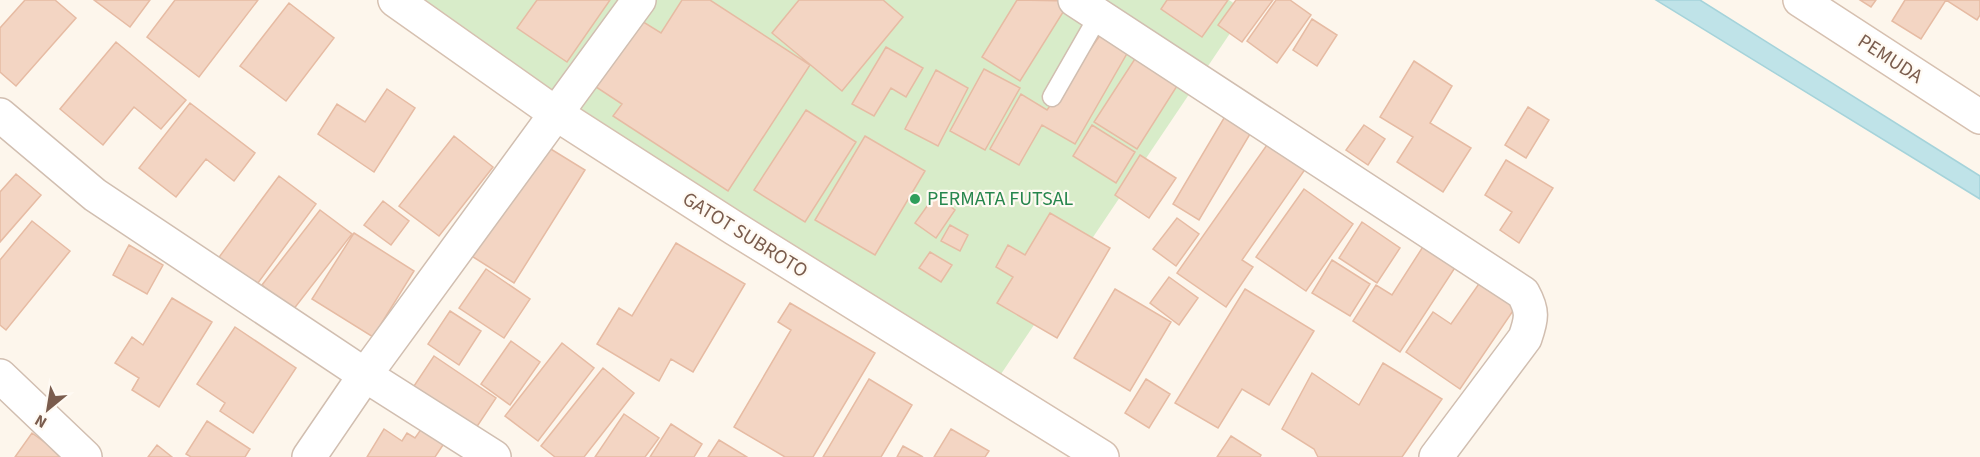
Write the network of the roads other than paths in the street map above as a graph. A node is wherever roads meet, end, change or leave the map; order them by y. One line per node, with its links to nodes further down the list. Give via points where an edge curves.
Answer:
1 (395, 0): 6 (street, GATOT SUBROTO)
2 (639, 0): 6 (street)
3 (1800, 0): 8 (street, PEMUDA)
4 (1087, 8): 5 (lane); 15 (street, via 1523,293 1531,313 1525,338)
5 (1052, 97)
6 (555, 113): 9 (street); 14 (street, GATOT SUBROTO)
7 (0, 115): 9 (street, via 95,195)
8 (1980, 117)
9 (364, 375): 12 (street); 13 (street)
10 (0, 376): 11 (street)
11 (85, 457)
12 (309, 457)
13 (494, 457)
14 (1102, 457)
15 (1436, 457)

